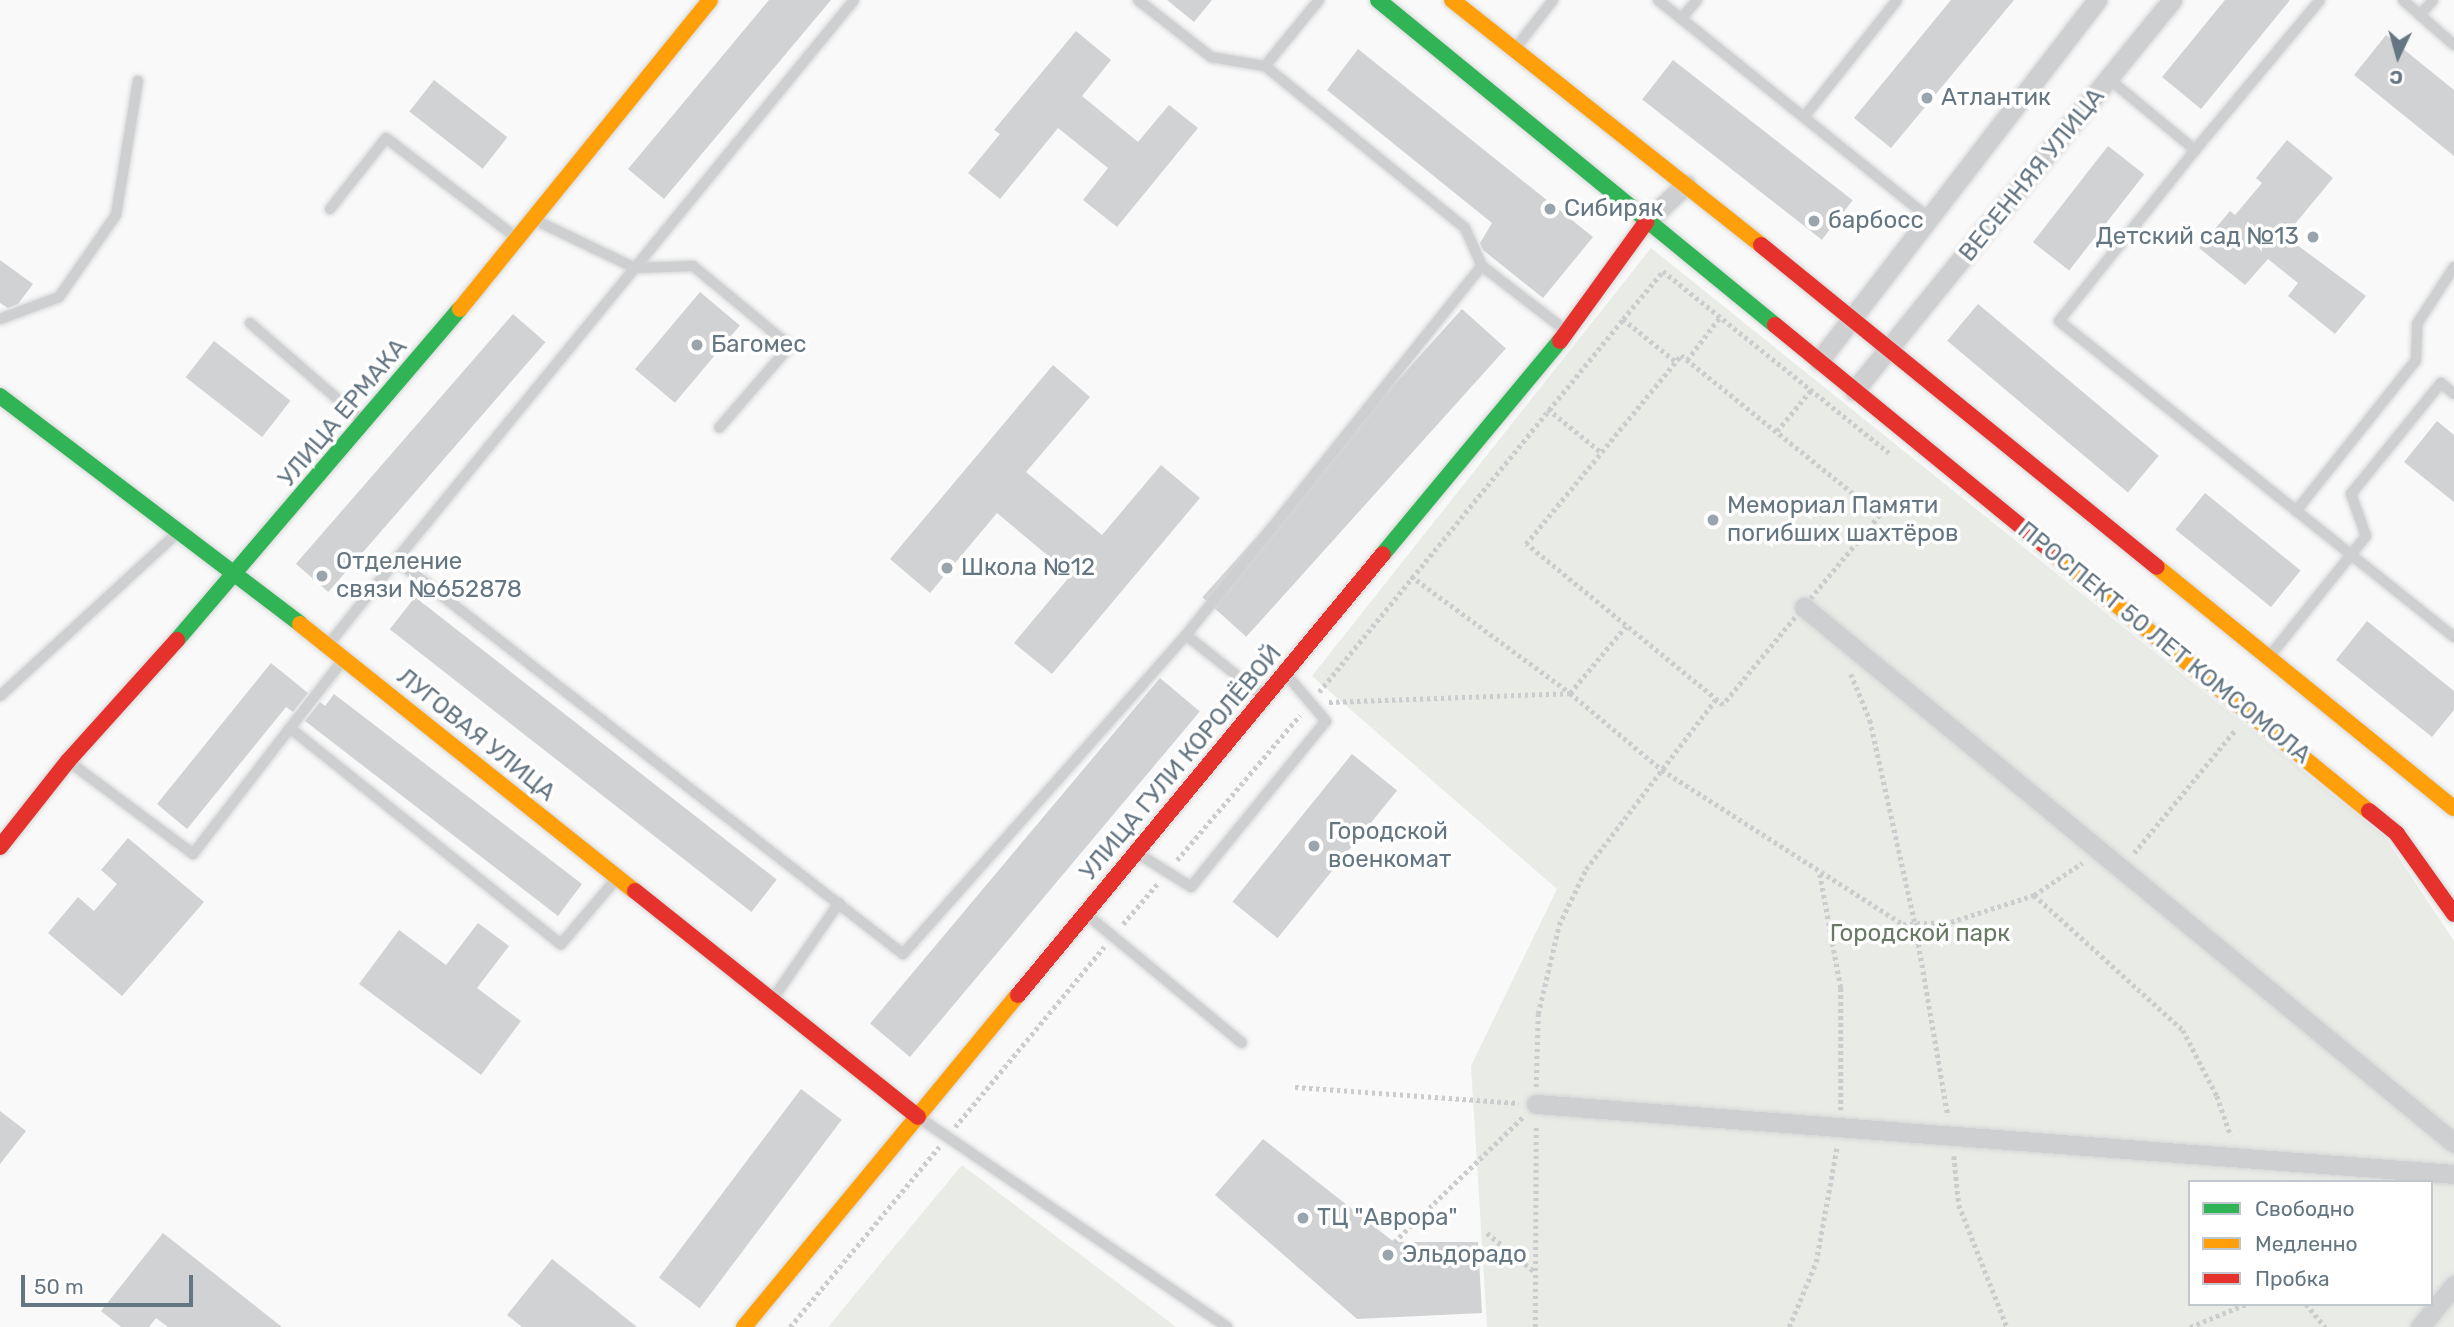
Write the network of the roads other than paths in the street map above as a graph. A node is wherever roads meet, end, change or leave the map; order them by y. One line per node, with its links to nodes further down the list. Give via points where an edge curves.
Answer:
1 (710, 0): 28 (street, УЛИЦА ЕРМАКА)
2 (854, 0): 33 (lane)
3 (1138, 0): 20 (lane, via 1211,57)
4 (1319, 0): 20 (lane)
5 (1378, 0): 29 (street, ПРОСПЕКТ 50 ЛЕТ КОМСОМОЛА)
6 (1452, 0): 19 (street)
7 (1553, 0): 19 (lane)
8 (1658, 0): 17 (lane)
9 (1696, 0): 17 (lane)
10 (1897, 0): 23 (lane)
11 (2172, 0): 21 (street, ВЕСЕННЯЯ УЛИЦА)
12 (2320, 0): 24 (lane)
13 (2403, 0): 16 (lane)
14 (2433, 0): 16 (lane)
15 (2089, 3): 27 (street)
16 (2420, 15): 18 (lane)
17 (1681, 19): 23 (lane)
18 (2454, 45)
19 (1515, 49): 25 (street)
20 (1265, 66): 31 (lane, via 1465,228)
21 (2109, 79): 24 (lane); 38 (street, ВЕСЕННЯЯ УЛИЦА)
22 (138, 81): 35 (lane, via 116,215 59,297)
23 (1804, 117): 27 (lane)
24 (2195, 150): 45 (lane, via 2059,321)
25 (1686, 184): 29 (street); 34 (street)
26 (330, 209): 30 (lane, via 386,138)
27 (1928, 216): 34 (street)
28 (535, 219): 30 (street, УЛИЦА ЕРМАКА); 33 (lane)
29 (1646, 222): 37 (street, УЛИЦА ГУЛИ КОРОЛЁВОЙ); 39 (street, ПРОСПЕКТ 50 ЛЕТ КОМСОМОЛА)
30 (518, 239): 43 (street, УЛИЦА ЕРМАКА)
31 (1482, 266): 37 (lane); 51 (lane)
32 (2454, 267): 45 (lane, via 2417,324 2416,360)
33 (635, 268): 44 (lane, via 693,265 790,346); 48 (lane)
34 (1849, 318): 38 (street); 39 (street)
35 (0, 319)
36 (250, 323): 43 (lane)
37 (1567, 332): 56 (street, УЛИЦА ГУЛИ КОРОЛЁВОЙ)
38 (1890, 349): 40 (street); 54 (street)
39 (1819, 360): 40 (street, ПРОСПЕКТ 50 ЛЕТ КОМСОМОЛА)
40 (1854, 391): 67 (street, ПРОСПЕКТ 50 ЛЕТ КОМСОМОЛА, via 2398,834)
41 (2454, 394): 47 (lane, via 2441,383 2351,494 2366,536)
42 (0, 396): 46 (street, ЛУГОВАЯ УЛИЦА)
43 (365, 422): 49 (street, УЛИЦА ЕРМАКА)
44 (719, 428)
45 (2296, 511): 47 (lane)
46 (178, 532): 49 (street, ЛУГОВАЯ УЛИЦА); 57 (lane)
47 (2352, 556): 52 (lane); 54 (lane)
48 (396, 560): 53 (lane); 65 (lane)
49 (237, 574): 53 (street, ЛУГОВАЯ УЛИЦА); 60 (street, УЛИЦА ЕРМАКА)
50 (1804, 607): 72 (street)
51 (1186, 635): 58 (lane); 65 (lane, via 903,954)
52 (2454, 637)
53 (328, 645): 55 (street, ЛУГОВАЯ УЛИЦА)
54 (2268, 657): 61 (street)
55 (345, 658): 59 (lane); 64 (street, ЛУГОВАЯ УЛИЦА)
56 (1284, 673): 58 (street, УЛИЦА ГУЛИ КОРОЛЁВОЙ); 63 (lane, via 1326,721 1191,887)
57 (0, 696)
58 (1264, 698): 63 (street, УЛИЦА ГУЛИ КОРОЛЁВОЙ)
59 (289, 729): 60 (lane, via 193,855); 64 (lane, via 561,944)
60 (68, 761): 62 (street, УЛИЦА ЕРМАКА)
61 (2454, 808)
62 (0, 847)
63 (1136, 853): 66 (street, УЛИЦА ГУЛИ КОРОЛЁВОЙ)
64 (618, 877): 68 (street, ЛУГОВАЯ УЛИЦА)
65 (839, 903): 68 (lane)
66 (1086, 914): 69 (lane); 71 (street, УЛИЦА ГУЛИ КОРОЛЁВОЙ)
67 (2454, 914)
68 (771, 1001): 71 (street, ЛУГОВАЯ УЛИЦА)
69 (1242, 1043)
70 (1536, 1104): 73 (street)
71 (918, 1117): 75 (street, УЛИЦА ГУЛИ КОРОЛЁВОЙ); 76 (lane)
72 (2454, 1143)
73 (2454, 1174)
74 (2454, 1285): 77 (street)
75 (744, 1327)
76 (1227, 1327)
77 (2420, 1327)

